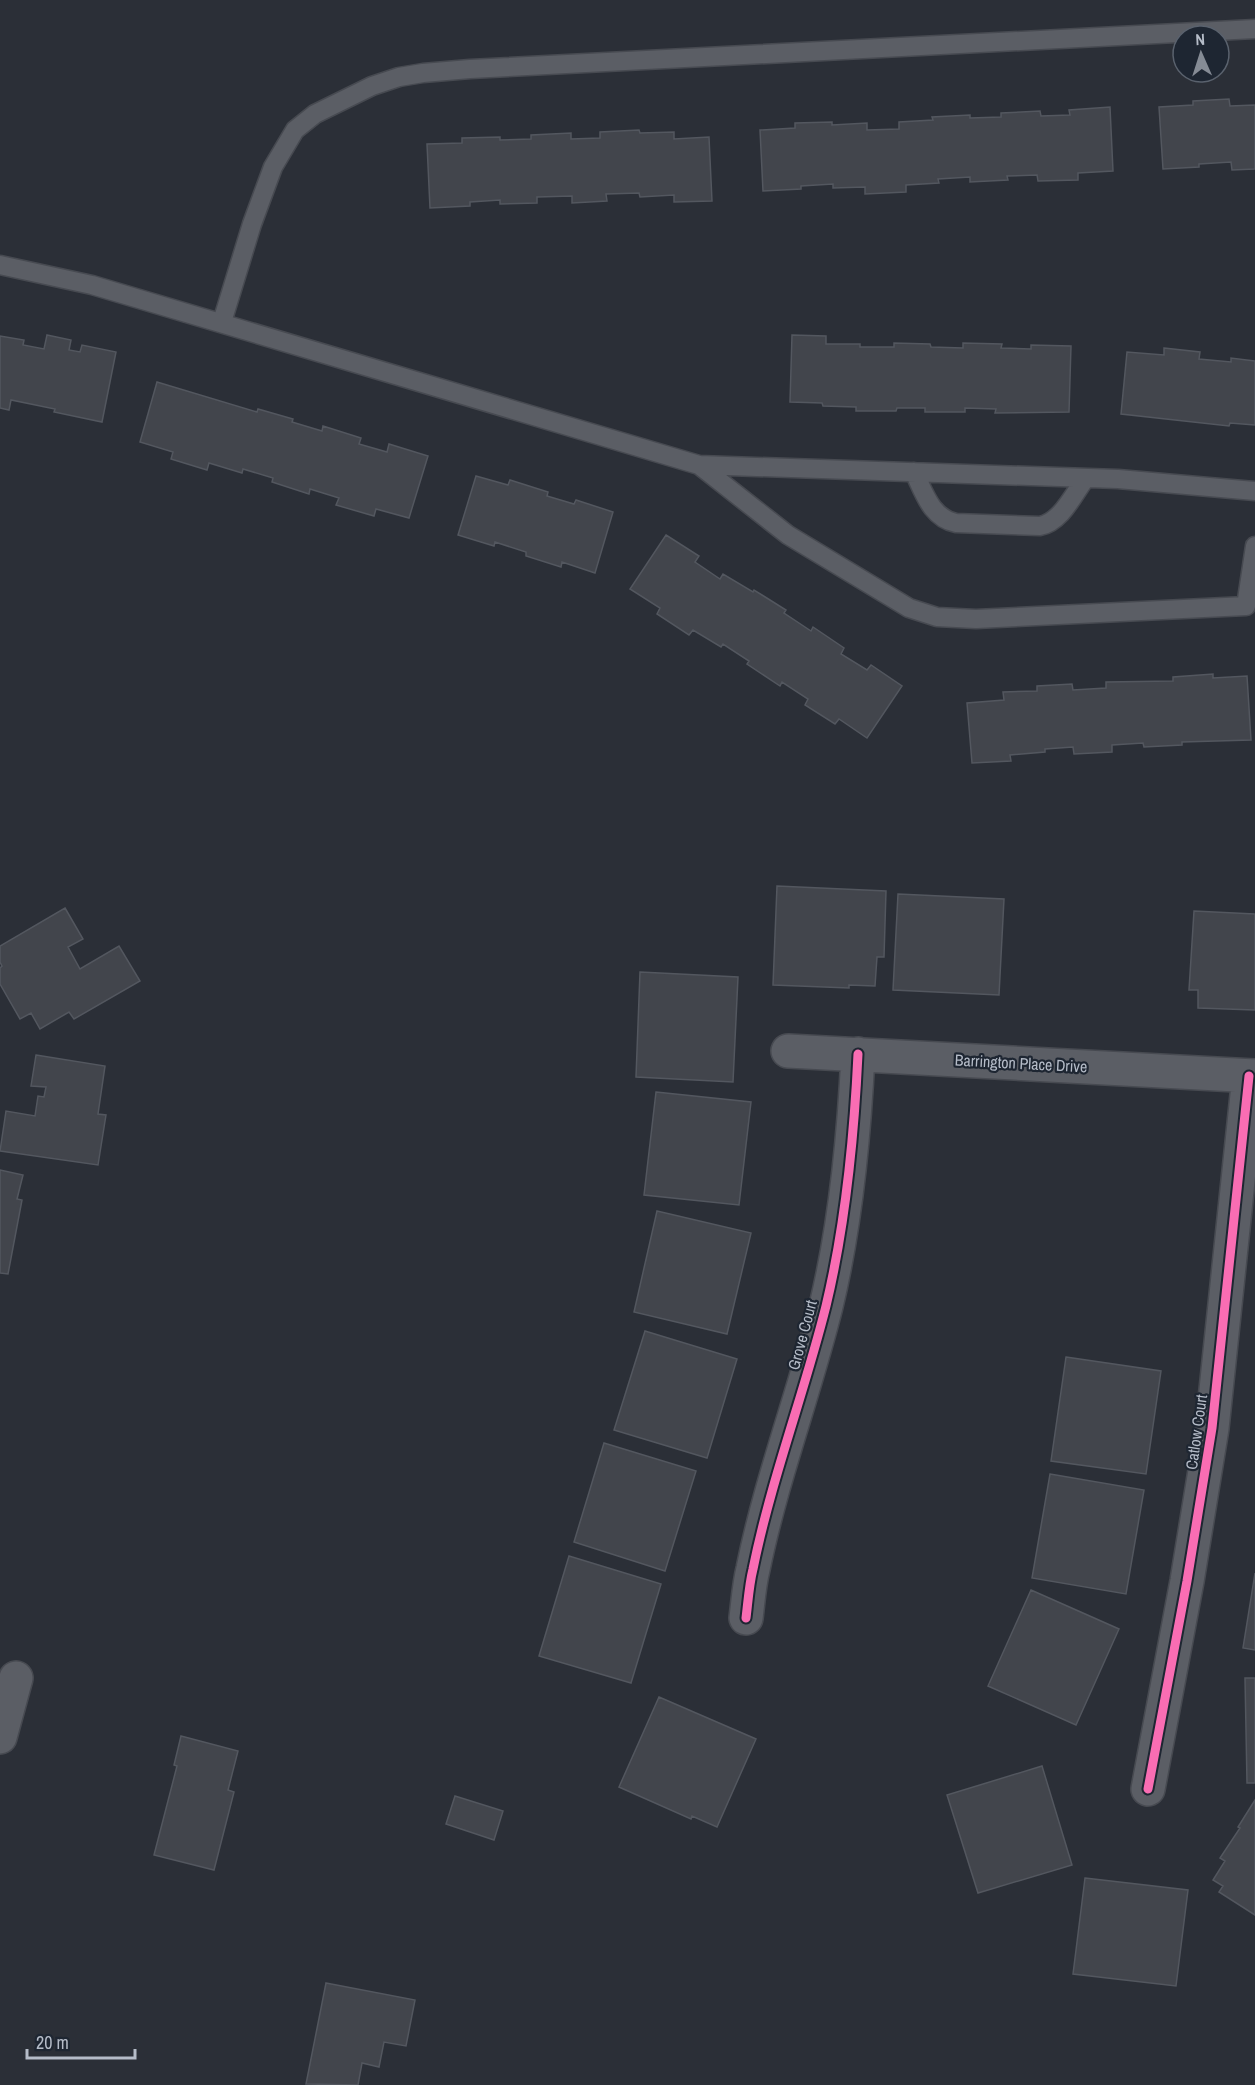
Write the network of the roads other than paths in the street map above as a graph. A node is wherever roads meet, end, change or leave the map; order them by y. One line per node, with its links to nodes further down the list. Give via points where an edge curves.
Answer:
1 (1255, 29): 3 (lane, via 470,69 399,77 315,114 287,142 273,167 252,224)
2 (0, 265): 3 (lane, via 92,285)
3 (222, 322): 4 (lane)
4 (699, 465): 5 (lane); 8 (lane, via 789,535 909,608 937,617 976,619 1246,606)
5 (914, 472): 6 (lane); 6 (lane, via 938,516 966,524 1048,524)
6 (1085, 479): 7 (lane)
7 (1255, 491)
8 (1255, 546)
9 (788, 1051): 10 (street, Barrington Place Drive)
10 (858, 1054): 11 (street, Barrington Place Drive); 12 (street, Grove Court, via 853,1142 839,1244 813,1352 765,1516)
11 (1252, 1076): 15 (street, Catlow Court, via 1212,1428)
12 (746, 1618)
13 (16, 1678): 14 (street)
14 (0, 1737)
15 (1148, 1789)

